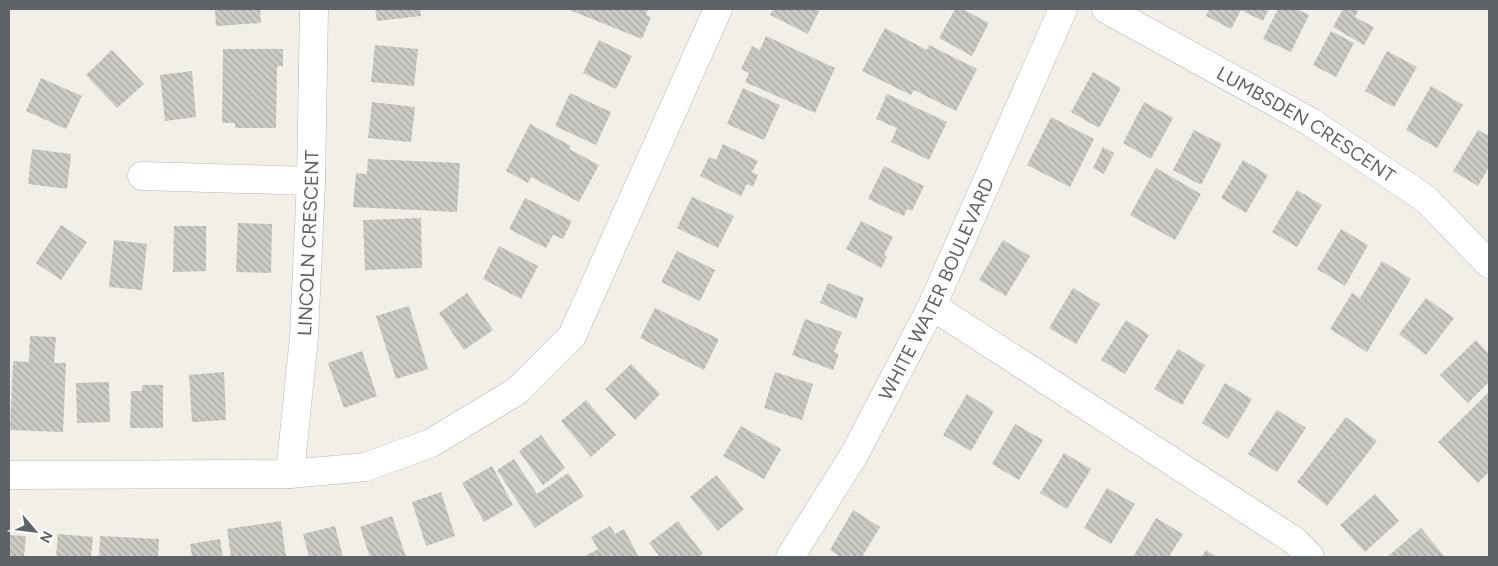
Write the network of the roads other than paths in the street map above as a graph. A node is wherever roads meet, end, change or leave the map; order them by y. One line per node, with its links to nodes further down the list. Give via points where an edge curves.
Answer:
1 (314, 9): 6 (street, LINCOLN CRESCENT)
2 (718, 9): 9 (street, via 572,336 517,391 430,443 366,467)
3 (1063, 9): 8 (street, WHITE WATER BOULEVARD)
4 (1106, 9): 7 (street, LUMBSDEN CRESCENT, via 1309,121 1426,199)
5 (142, 176): 6 (street)
6 (311, 181): 9 (street, LINCOLN CRESCENT, via 304,337)
7 (1489, 264)
8 (932, 306): 11 (street, WHITE WATER BOULEVARD, via 854,455); 12 (street, via 1295,541)
9 (290, 474): 10 (street)
10 (9, 475)
11 (790, 557)
12 (1310, 557)

